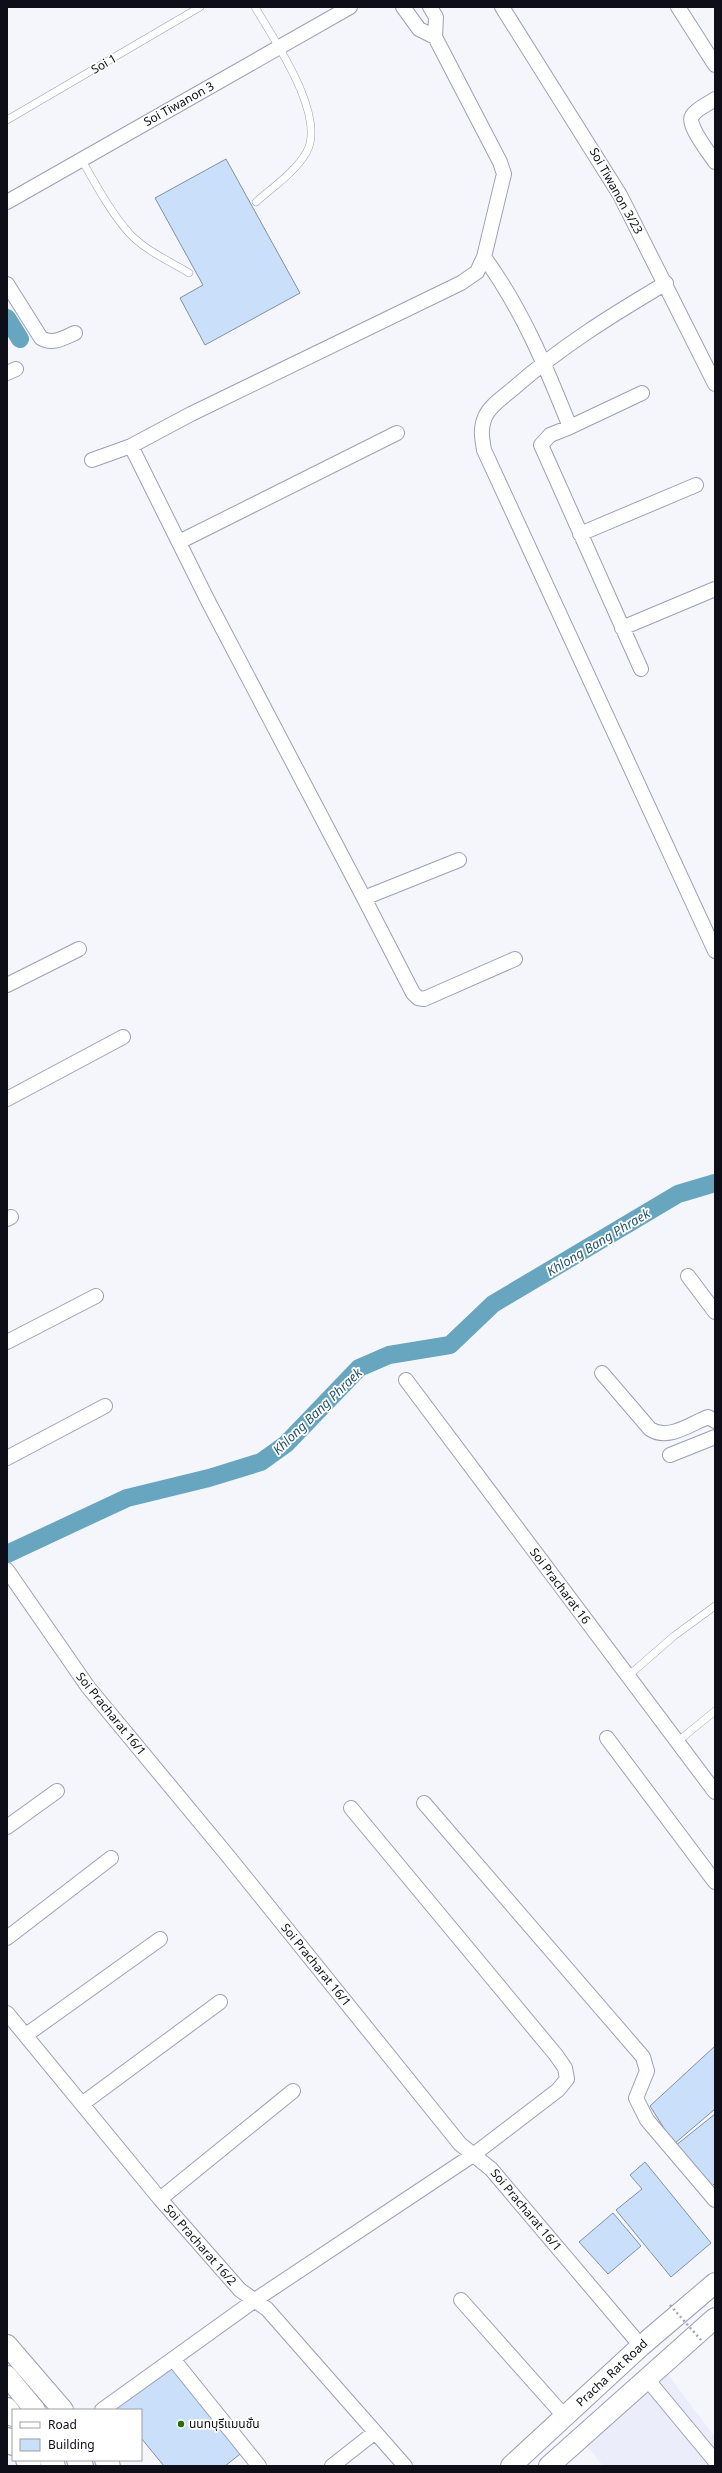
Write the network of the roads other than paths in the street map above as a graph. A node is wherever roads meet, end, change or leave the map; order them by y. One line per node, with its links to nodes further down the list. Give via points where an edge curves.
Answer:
1 (200, 7): 12 (lane, Soi 1)
2 (255, 7): 9 (lane)
3 (350, 7): 9 (street, Soi Tiwanon 3)
4 (404, 7): 8 (street, via 419,29)
5 (430, 7): 8 (street, via 436,17)
6 (502, 7): 19 (street, Soi Tiwanon 3/23, via 620,195)
7 (678, 7): 10 (street)
8 (435, 37): 17 (street, via 504,174)
9 (279, 48): 13 (street, Soi Tiwanon 3); 16 (lane, via 302,92 312,137 307,152 298,163)
10 (715, 65)
11 (715, 99): 14 (street, via 692,116 690,121)
12 (7, 120)
13 (81, 159): 15 (street, Soi Tiwanon 3); 18 (lane, via 116,216 131,235)
14 (715, 162)
15 (7, 202)
16 (256, 202)
17 (484, 256): 22 (street, via 514,303); 27 (street, via 477,272 461,283 191,414)
18 (188, 273)
19 (666, 283): 22 (street, via 603,320); 23 (street, Soi Tiwanon 3/23)
20 (7, 284): 21 (street, via 41,338 47,342 54,342)
21 (75, 333)
22 (544, 362): 25 (street); 38 (street, via 485,416 481,431 484,450)
23 (715, 384)
24 (642, 393): 25 (street)
25 (570, 427): 30 (street, via 550,435 541,445)
26 (397, 433): 31 (street)
27 (131, 446): 28 (street); 31 (street)
28 (92, 460)
29 (696, 485): 30 (street)
30 (580, 534): 33 (street)
31 (178, 542): 36 (street)
32 (715, 589): 33 (street)
33 (622, 628): 34 (street)
34 (641, 669)
35 (459, 860): 36 (street)
36 (364, 898): 39 (street, via 413,993 418,998 424,999)
37 (79, 949): 40 (street)
38 (715, 951)
39 (515, 959)
40 (7, 986)
41 (123, 1037): 42 (street)
42 (7, 1099)
43 (688, 1276): 45 (street)
44 (96, 1296): 46 (street)
45 (715, 1312)
46 (7, 1342)
47 (602, 1373): 50 (street, via 633,1411 650,1429 658,1433 672,1433 708,1417)
48 (406, 1380): 56 (street, Soi Pracharat 16)
49 (105, 1406): 53 (street)
50 (715, 1422)
51 (715, 1437): 52 (street)
52 (670, 1454)
53 (7, 1458)
54 (7, 1570): 74 (street, Soi Pracharat 16/1, via 88,1687 460,2144)
55 (715, 1606): 56 (lane, via 674,1636)
56 (628, 1676): 59 (street, Soi Pracharat 16)
57 (715, 1711): 59 (lane)
58 (607, 1738): 66 (street)
59 (677, 1742): 61 (street, Soi Pracharat 16)
60 (58, 1791): 64 (street)
61 (715, 1792)
62 (424, 1803): 76 (street, via 643,2057 647,2071 636,2098 647,2120)
63 (351, 1808): 74 (street, via 565,2068 567,2079 558,2090)
64 (7, 1827)
65 (111, 1858): 67 (street)
66 (715, 1882)
67 (7, 1938)
68 (160, 1939): 71 (street)
69 (220, 2002): 73 (street)
70 (7, 2013): 71 (street, Soi Pracharat 16/2)
71 (26, 2035): 73 (street, Soi Pracharat 16/2)
72 (293, 2091): 75 (street)
73 (82, 2104): 75 (street, Soi Pracharat 16/2)
74 (473, 2155): 78 (street); 82 (street, Soi Pracharat 16/1, via 491,2169)
75 (160, 2199): 78 (street, Soi Pracharat 16/2, via 240,2290)
76 (715, 2200)
77 (715, 2283): 82 (main road, Pracha Rat Road)
78 (255, 2300): 83 (street); 90 (street, Soi Pracharat 16/2, via 267,2309)
79 (461, 2300): 89 (street)
80 (715, 2318): 85 (main road)
81 (7, 2345): 87 (main road)
82 (641, 2346): 89 (main road, Pracha Rat Road)
83 (173, 2359): 88 (street); 92 (street)
84 (7, 2376): 86 (main road)
85 (647, 2379): 91 (street); 96 (main road)
86 (34, 2409)
87 (62, 2409)
88 (103, 2409)
89 (565, 2417): 95 (main road, Pracha Rat Road)
90 (374, 2433): 93 (street); 94 (street, Soi Pracharat 16/2)
91 (715, 2461)
92 (254, 2464)
93 (332, 2466)
94 (404, 2466)
95 (511, 2466)
96 (549, 2466)

